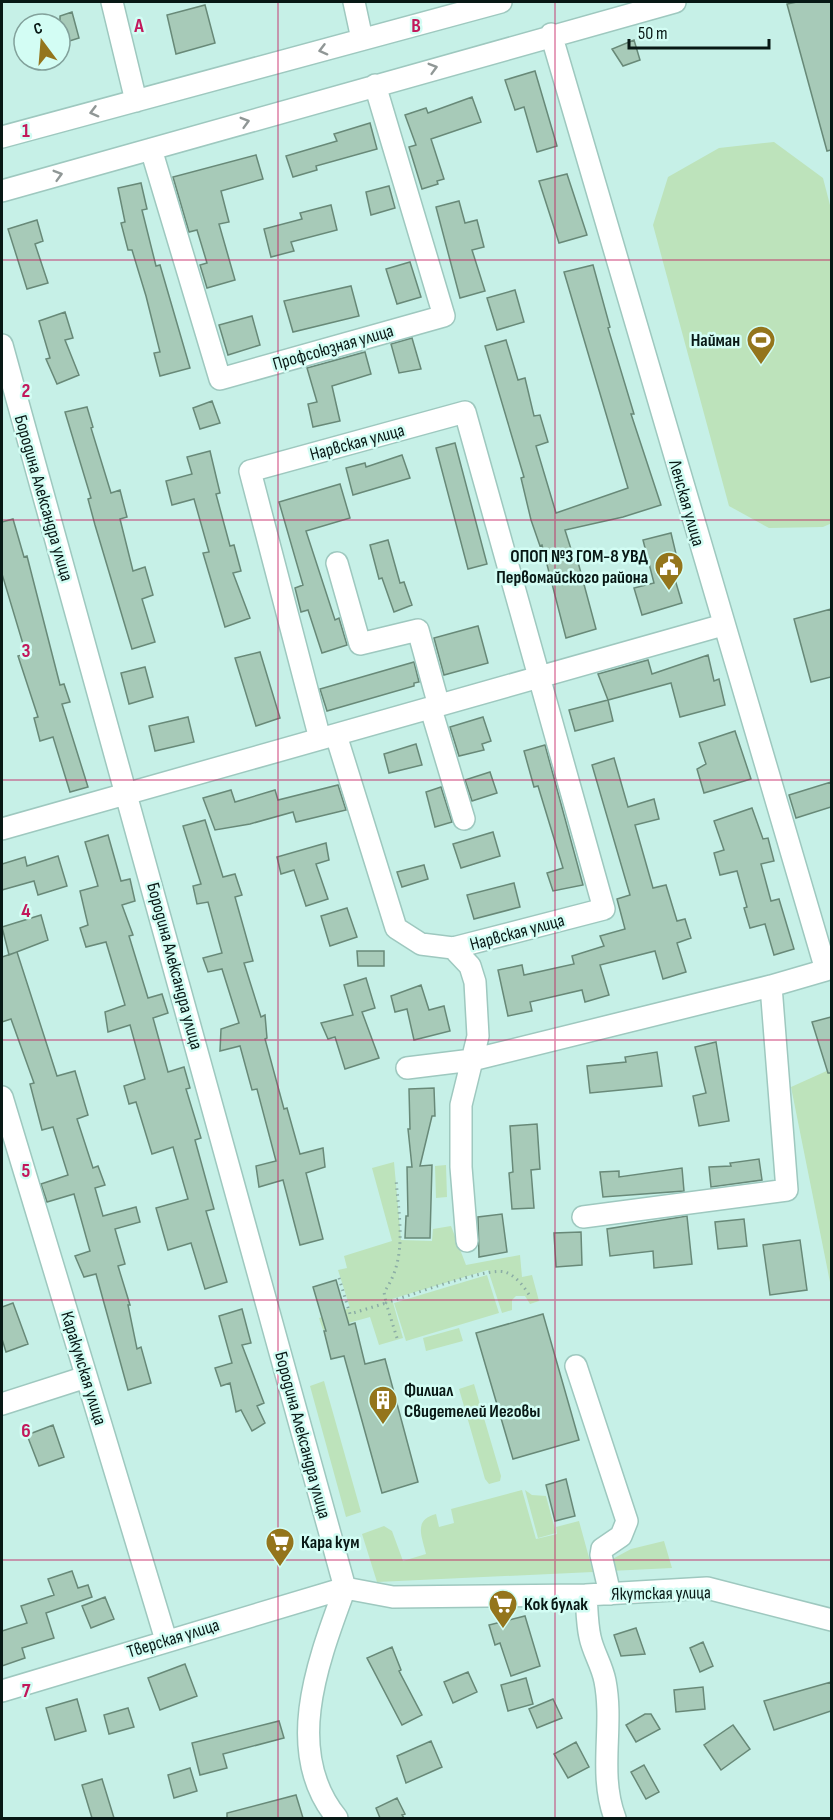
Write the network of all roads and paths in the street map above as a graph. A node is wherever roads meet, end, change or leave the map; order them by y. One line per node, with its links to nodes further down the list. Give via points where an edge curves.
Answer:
1 (112, 2): 8 (street)
2 (354, 2): 6 (street)
3 (501, 2): 6 (street)
4 (675, 2): 5 (street)
5 (551, 34): 7 (street, one-way to 5); 14 (street, Ленская улица)
6 (362, 39): 8 (street, one-way to 8)
7 (375, 85): 10 (street, one-way to 7); 10 (street, Профсоюзная улица, via 444,316 220,379)
8 (136, 101): 9 (street, one-way to 9)
9 (2, 137)
10 (151, 149): 11 (street, one-way to 10)
11 (2, 191)
12 (2, 345): 18 (street, Бородина Александра улица)
13 (337, 563): 16 (street, via 360,644 418,630)
14 (723, 626): 15 (street); 22 (street, Ленская улица, via 826,970)
15 (539, 677): 16 (street); 17 (street, Нарвская улица, via 465,412 250,471); 21 (street, Нарвская улица, via 604,909)
16 (435, 707): 17 (street); 19 (street)
17 (328, 737): 18 (street); 21 (street, Нарвская улица, via 396,928 422,944)
18 (128, 794): 20 (street); 36 (street, Бородина Александра улица)
19 (464, 819)
20 (2, 829)
21 (453, 948): 23 (street, via 470,966 475,982 478,1036)
22 (771, 986): 23 (street); 27 (street, via 787,1190)
23 (472, 1059): 24 (street); 28 (street, via 460,1105 459,1134)
24 (408, 1068)
25 (2, 1101): 34 (street, Каракумская улица)
26 (396, 1179): 31 (path, via 401,1242 393,1282 384,1292)
27 (583, 1217)
28 (467, 1241)
29 (339, 1278): 31 (path, via 350,1314)
30 (531, 1298): 31 (path, via 512,1276 492,1271)
31 (386, 1303): 32 (path)
32 (397, 1338)
33 (576, 1366): 37 (street, via 627,1521 621,1536 602,1549)
34 (86, 1377): 35 (street); 40 (street, Каракумская улица)
35 (2, 1404)
36 (345, 1588): 38 (street, Якутская улица, via 393,1597); 40 (street, Тверская улица); 42 (street, via 315,1677 308,1720 310,1758 319,1790)
37 (610, 1594): 38 (street, Якутская улица); 39 (street, Якутская улица, via 707,1588)
38 (586, 1595): 43 (street, via 589,1636 605,1679 605,1768)
39 (831, 1620)
40 (166, 1640): 41 (street, Тверская улица)
41 (2, 1691)
42 (337, 1818)
43 (615, 1818)

